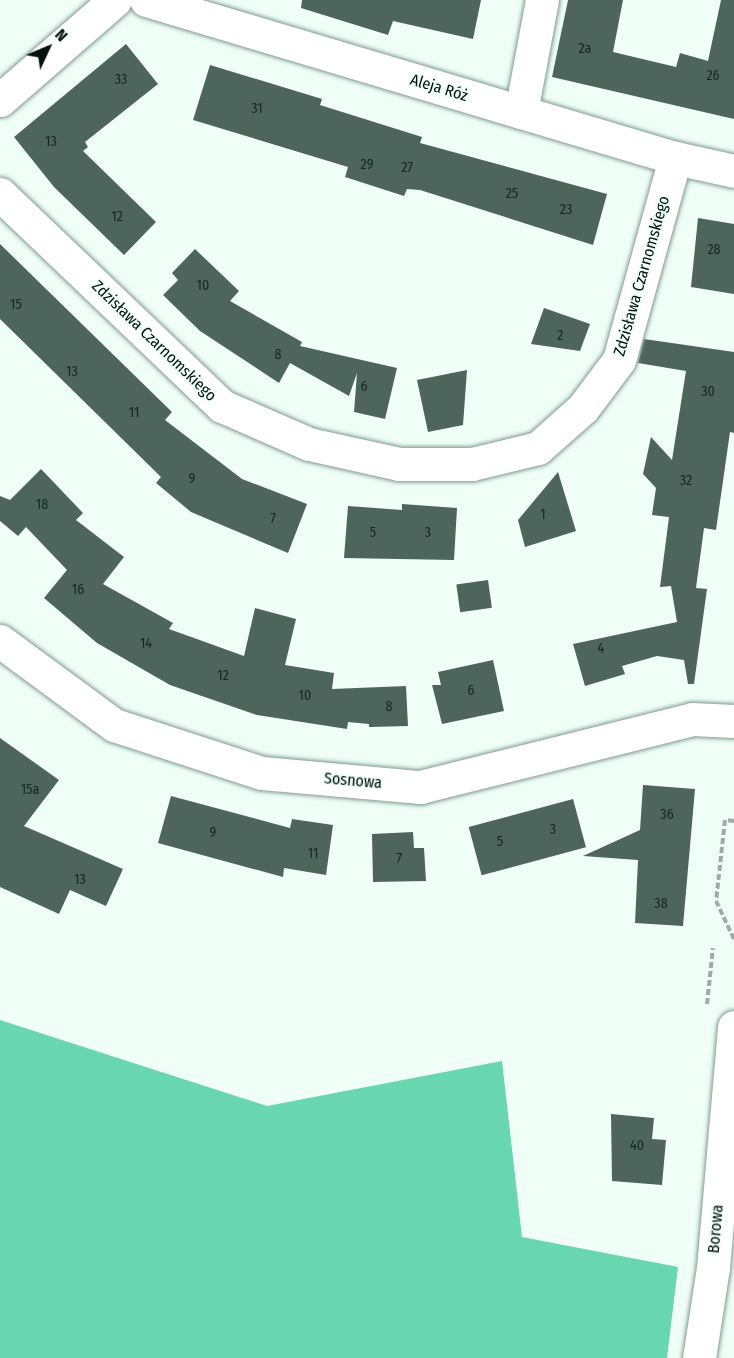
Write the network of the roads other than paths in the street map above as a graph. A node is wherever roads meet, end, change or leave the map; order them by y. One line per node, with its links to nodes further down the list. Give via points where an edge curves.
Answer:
1 (115, 0): 4 (street)
2 (146, 0): 5 (street, Aleja Róż)
3 (542, 0): 5 (street)
4 (0, 100)
5 (521, 112): 6 (street, Aleja Róż)
6 (675, 158): 7 (street, Aleja Róż); 8 (street, Zdzisława Czarnomskiego, via 619,360 583,408 538,448 472,464 399,464 309,444 222,406)
7 (734, 171)
8 (0, 194)
9 (0, 641): 10 (street, Sosnowa, via 114,725 262,773 420,787 692,719)
10 (734, 721)
11 (734, 1027): 12 (street, Borowa, via 713,1268)
12 (699, 1358)

